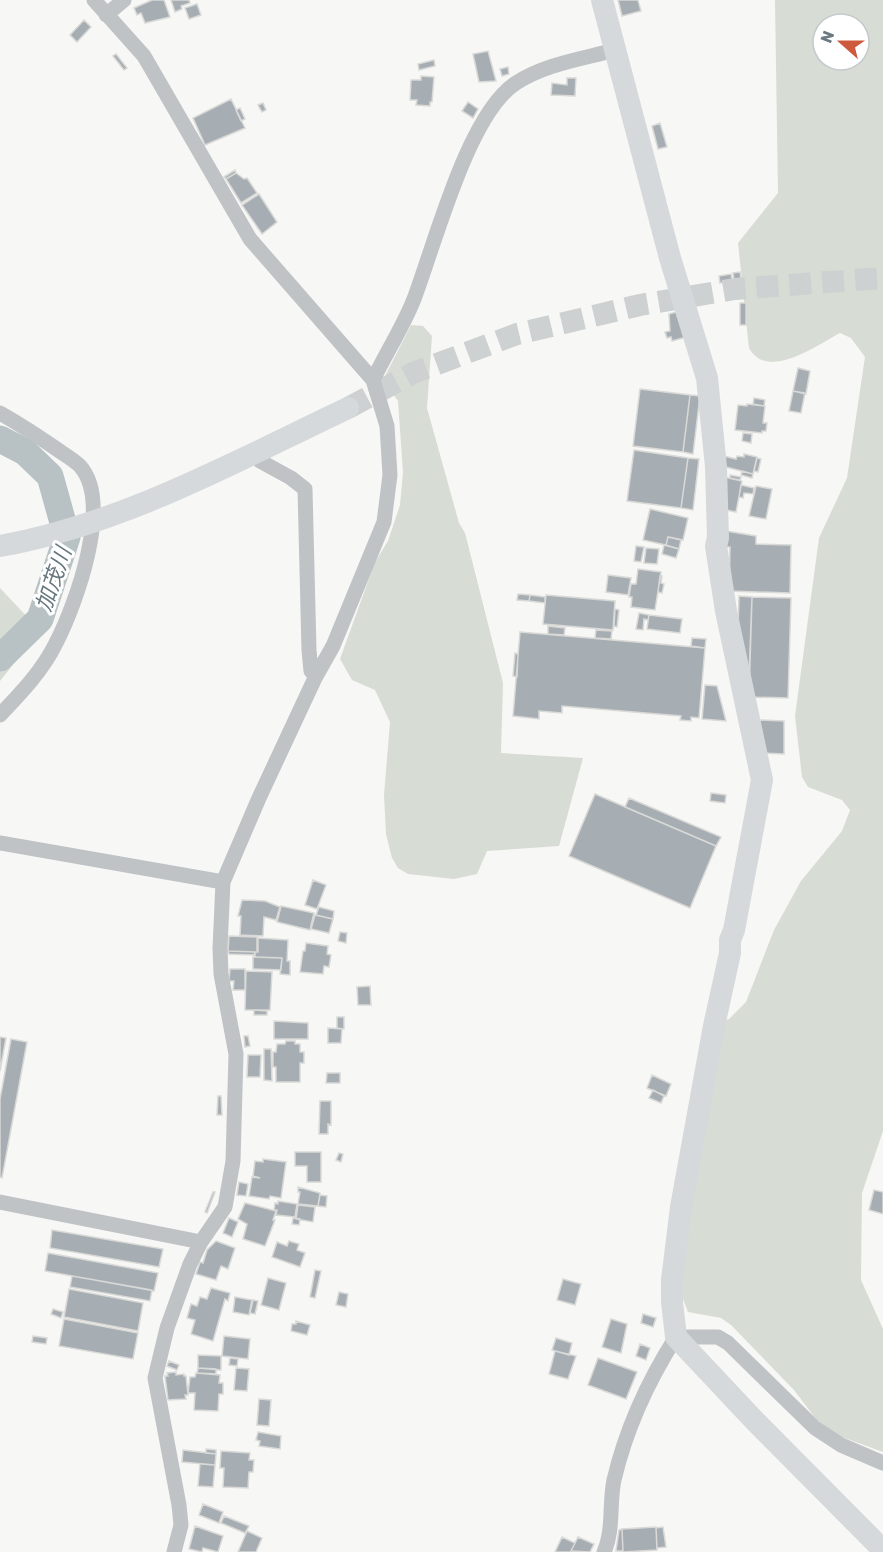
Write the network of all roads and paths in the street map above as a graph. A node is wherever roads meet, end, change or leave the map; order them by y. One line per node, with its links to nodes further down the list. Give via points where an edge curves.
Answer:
1 (94, 0): 4 (street)
2 (124, 0): 4 (street)
3 (602, 0): 5 (street)
4 (106, 15): 6 (street, via 144,56 250,239)
5 (615, 50): 6 (street, via 545,69 515,84 484,118 413,301); 18 (street, via 670,258 707,378 716,467 716,546 762,780 681,1207 672,1280)
6 (373, 380): 12 (street, via 387,426 390,475 384,522 333,646)
7 (348, 408): 9 (street)
8 (0, 413): 10 (street, via 80,466 92,489)
9 (256, 451): 10 (street); 12 (street, via 260,461 305,489 309,650 311,671)
10 (92, 523): 11 (street); 13 (street, via 80,584 56,645 28,686)
11 (0, 546)
12 (316, 676): 15 (street)
13 (0, 715)
14 (0, 843): 15 (street)
15 (223, 882): 17 (street, via 221,974 236,1054 233,1161 225,1207)
16 (0, 1202): 17 (street)
17 (201, 1242): 21 (street, via 167,1328 154,1378 179,1505 181,1525)
18 (676, 1337): 19 (street, via 718,1337 728,1343 815,1428 841,1445); 20 (street); 22 (street, via 634,1414 614,1481)
19 (883, 1463)
20 (883, 1550)
21 (174, 1552)
22 (603, 1552)

